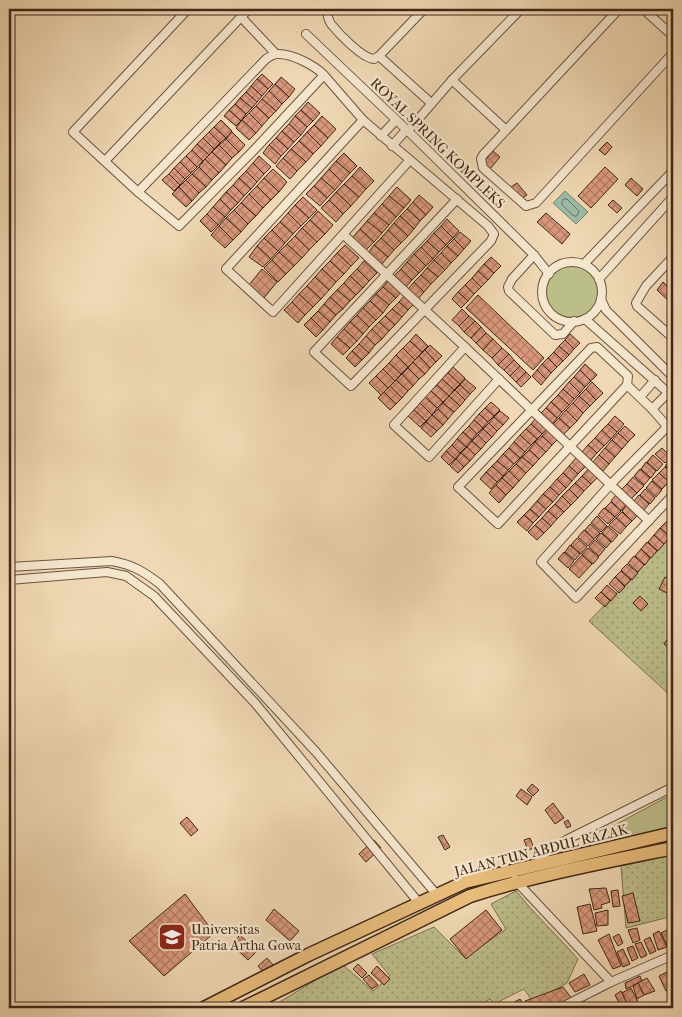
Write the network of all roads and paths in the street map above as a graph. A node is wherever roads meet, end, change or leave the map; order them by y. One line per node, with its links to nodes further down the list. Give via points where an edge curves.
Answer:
1 (188, 9): 23 (street, via 73,132)
2 (248, 9): 8 (street)
3 (327, 9): 13 (street, via 330,23 363,55 374,59)
4 (424, 9): 13 (street)
5 (521, 9): 15 (street)
6 (620, 9): 20 (street)
7 (643, 9): 10 (street)
8 (241, 17): 12 (street); 23 (street)
9 (306, 34): 18 (street, ROYAL SPRING KOMPLEKS)
10 (673, 36)
11 (673, 53): 20 (street, via 530,206 526,206 483,168 483,154)
12 (276, 54): 14 (street, via 305,62); 26 (street, via 266,59)
13 (378, 56): 16 (street)
14 (324, 75): 17 (street); 26 (street, via 179,226)
15 (452, 80): 16 (street); 20 (street)
16 (431, 104): 19 (street)
17 (363, 120): 21 (street); 29 (street, via 226,269 272,312)
18 (396, 120): 19 (street, ROYAL SPRING KOMPLEKS); 21 (street)
19 (407, 130): 22 (street); 30 (street, ROYAL SPRING KOMPLEKS)
20 (506, 130)
21 (381, 136): 22 (street)
22 (392, 146): 24 (street)
23 (105, 161): 26 (street)
24 (409, 161): 28 (street); 29 (street)
25 (673, 171): 32 (street)
26 (138, 192)
27 (673, 197): 35 (street)
28 (457, 199): 34 (street); 37 (street, via 492,230 493,238)
29 (344, 235): 34 (street)
30 (534, 255): 33 (street, ROYAL SPRING KOMPLEKS); 39 (street, via 509,283 510,291 555,335 563,334)
31 (673, 257): 40 (street, via 646,286 636,303)
32 (584, 264): 33 (street, via 567,262); 35 (street)
33 (549, 274): 39 (street, via 543,289 546,306 558,318)
34 (386, 275): 37 (street); 37 (street, via 314,352 351,386)
35 (599, 279): 36 (street)
36 (601, 298): 38 (street); 42 (street, via 606,310)
37 (424, 310): 41 (street)
38 (585, 319): 39 (street); 44 (street)
39 (574, 322)
40 (673, 338)
41 (465, 347): 43 (street); 43 (street, via 394,425 429,458)
42 (673, 377)
43 (499, 379): 49 (street)
44 (656, 380): 46 (street); 47 (street)
45 (627, 385): 47 (street); 49 (street, via 628,376 600,349 591,348); 51 (street)
46 (671, 394): 48 (street)
47 (640, 397): 48 (street)
48 (652, 409): 50 (street)
49 (532, 410): 51 (street); 51 (street, via 458,487 498,524)
50 (670, 427): 52 (street)
51 (569, 447): 52 (street)
52 (610, 485): 54 (street); 54 (street, via 541,562 576,598)
53 (673, 495): 54 (street)
54 (649, 521)
55 (9, 568): 63 (street, via 112,561 128,564 154,579 316,752)
56 (9, 580): 64 (street, via 108,572 126,576 154,596 254,703)
57 (673, 786): 61 (street, via 568,839 546,853)
58 (673, 833): 61 (main road, JALAN TUN ABDUL RAZAK)
59 (673, 848): 61 (main road, JALAN TUN ABDUL RAZAK, via 580,867)
60 (509, 871): 61 (main road, JALAN TUN ABDUL RAZAK); 62 (street); 63 (main road, JALAN TUN ABDUL RAZAK, via 465,882)
61 (536, 872): 62 (main road, JALAN TUN ABDUL RAZAK)
62 (517, 883): 66 (street); 68 (main road, JALAN TUN ABDUL RAZAK, via 470,896)
63 (437, 895): 64 (main road, JALAN TUN ABDUL RAZAK)
64 (419, 903): 67 (main road, JALAN TUN ABDUL RAZAK)
65 (673, 955): 66 (street)
66 (611, 982): 69 (street)
67 (204, 1008)
68 (243, 1008)
69 (560, 1008)

